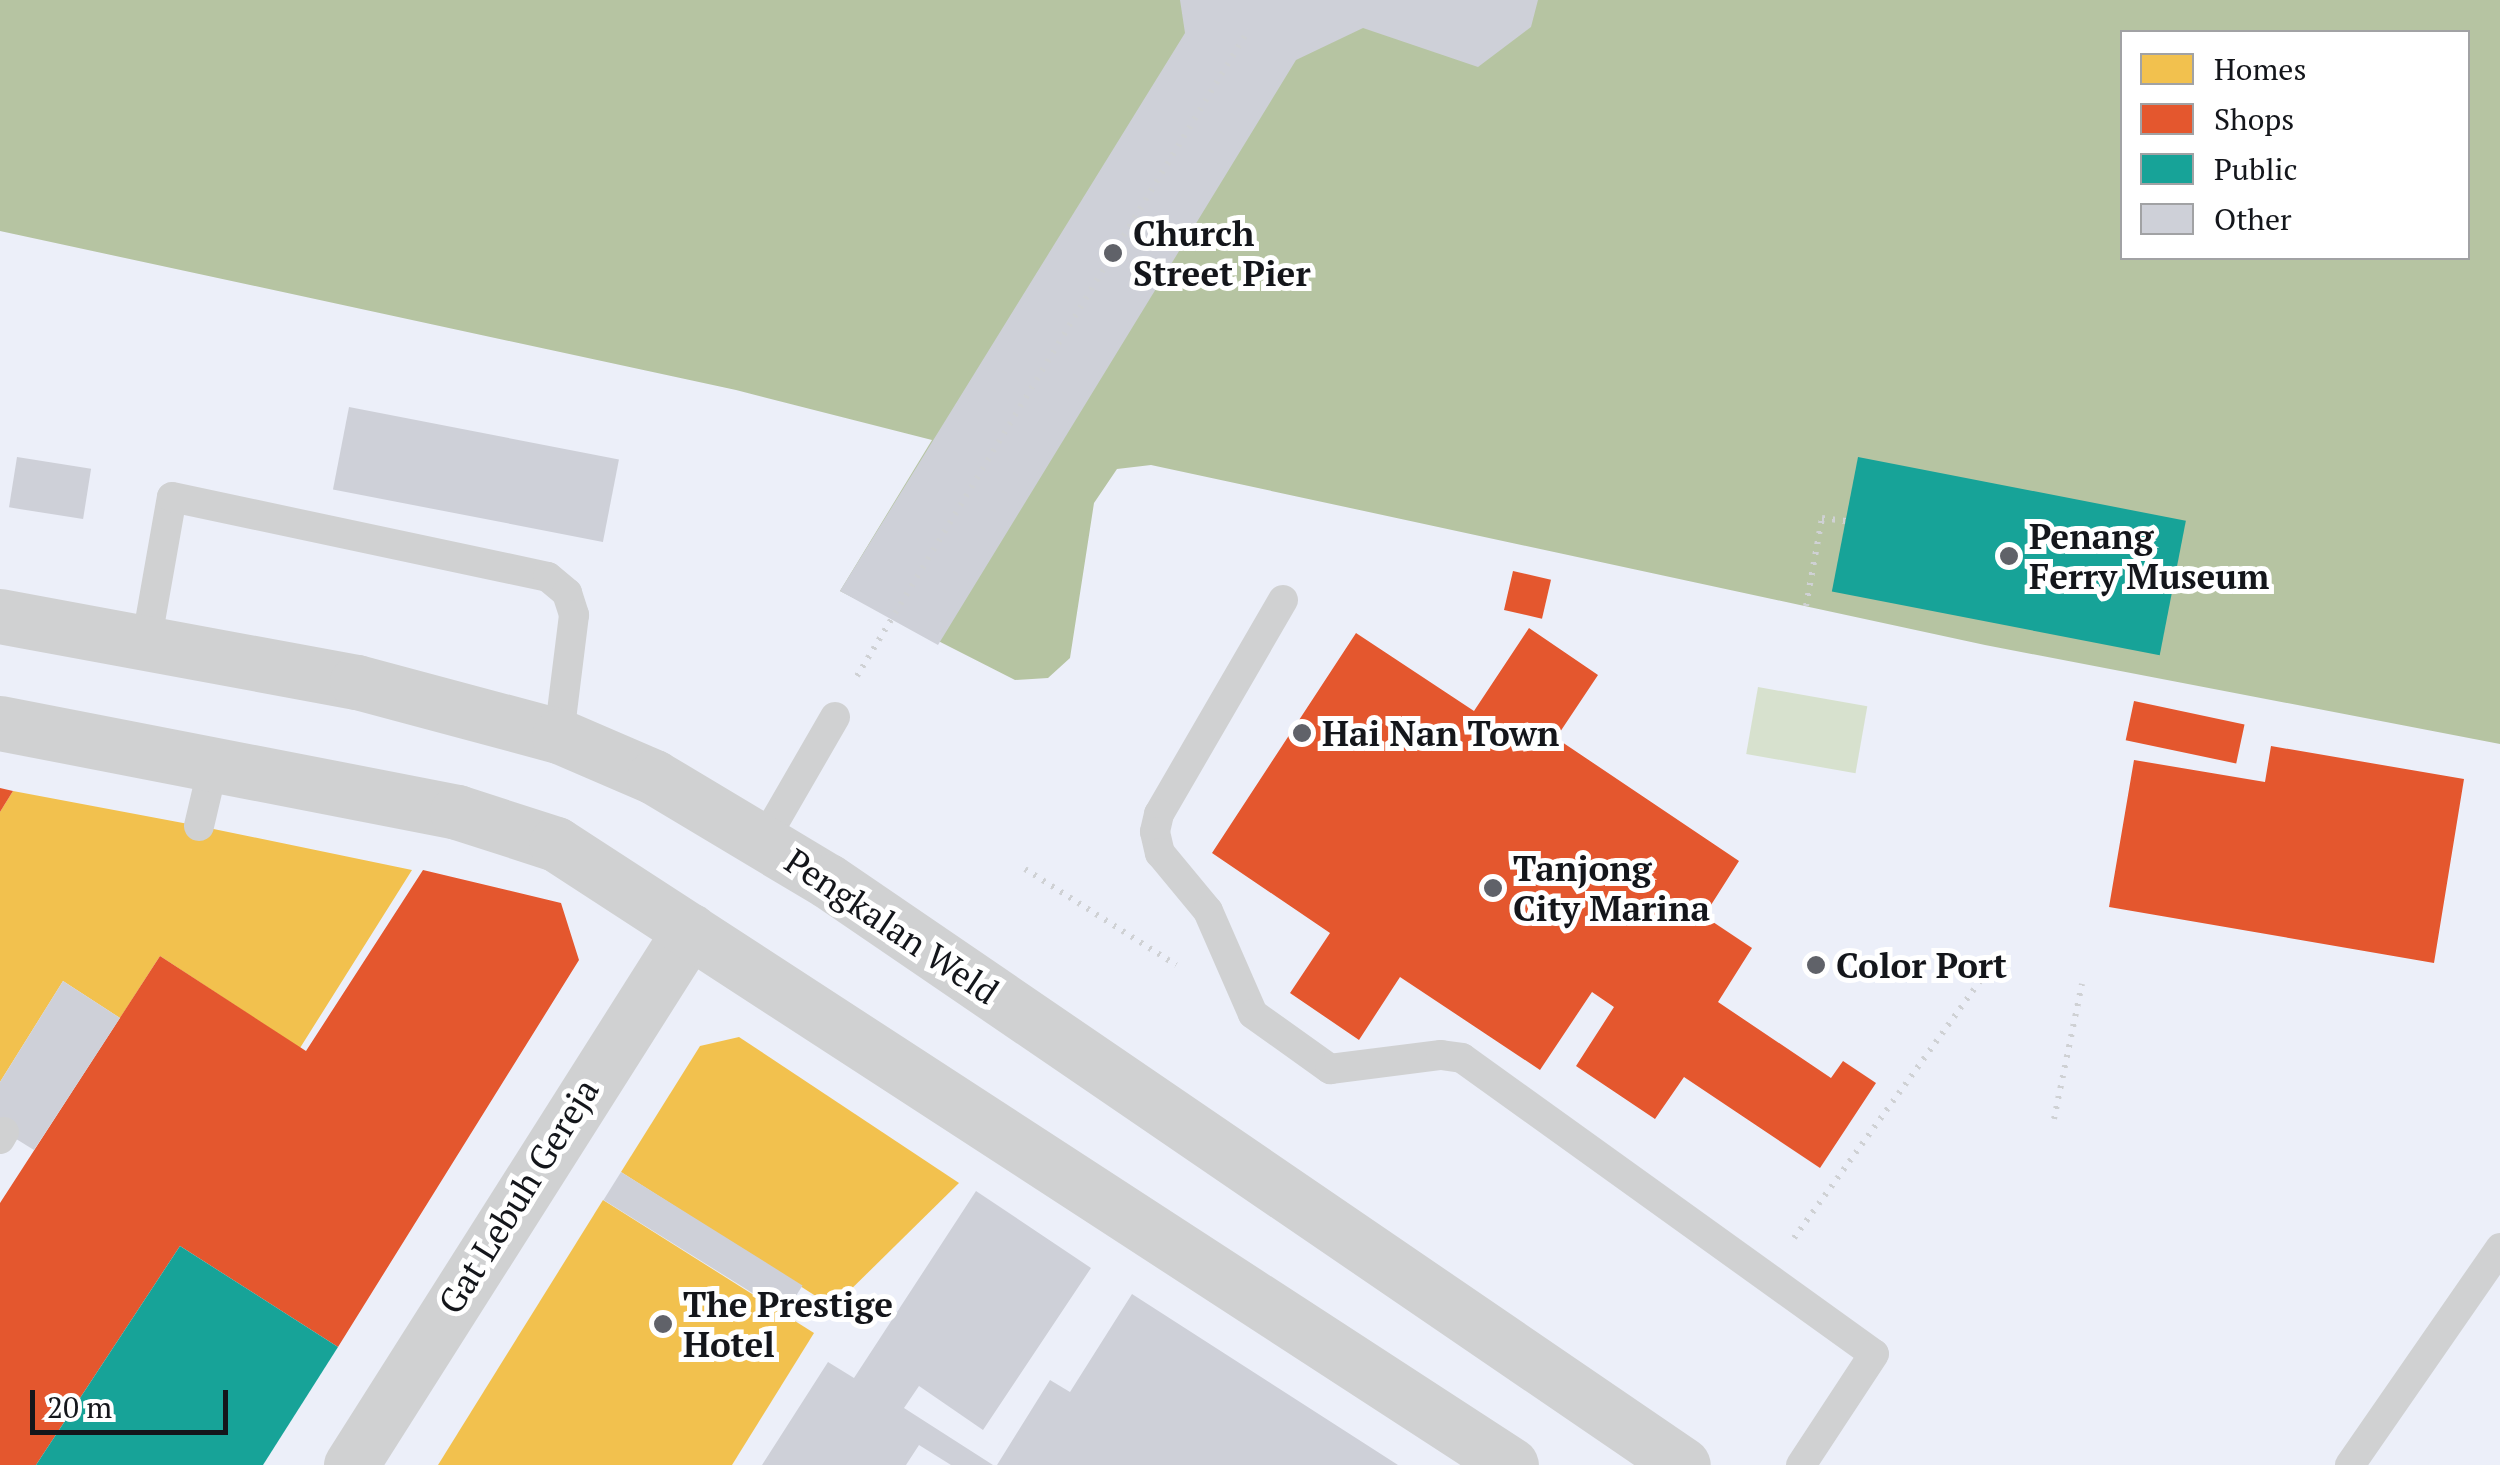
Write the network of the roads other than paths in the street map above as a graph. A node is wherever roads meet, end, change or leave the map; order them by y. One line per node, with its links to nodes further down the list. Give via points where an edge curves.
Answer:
1 (1282, 600): 15 (lane, via 1159,814 1155,832 1160,852 1208,911 1253,1014 1330,1069 1441,1054 1462,1058 1874,1354)
2 (0, 616): 3 (main road, Pengkalan Weld)
3 (146, 644): 6 (main road, Pengkalan Weld, via 357,682); 6 (lane, via 172,497 548,577 567,593 574,615)
4 (835, 717): 9 (lane)
5 (0, 723): 7 (main road)
6 (559, 736): 9 (main road, Pengkalan Weld, via 654,777)
7 (214, 762): 8 (lane); 10 (main road, via 457,812 556,844)
8 (200, 826)
9 (764, 840): 14 (main road, Pengkalan Weld)
10 (690, 930): 12 (main road); 13 (main road, Gat Lebuh Gereja)
11 (2500, 1248): 16 (lane)
12 (1498, 1461)
13 (351, 1465)
14 (1683, 1465)
15 (1800, 1465)
16 (2350, 1465)

